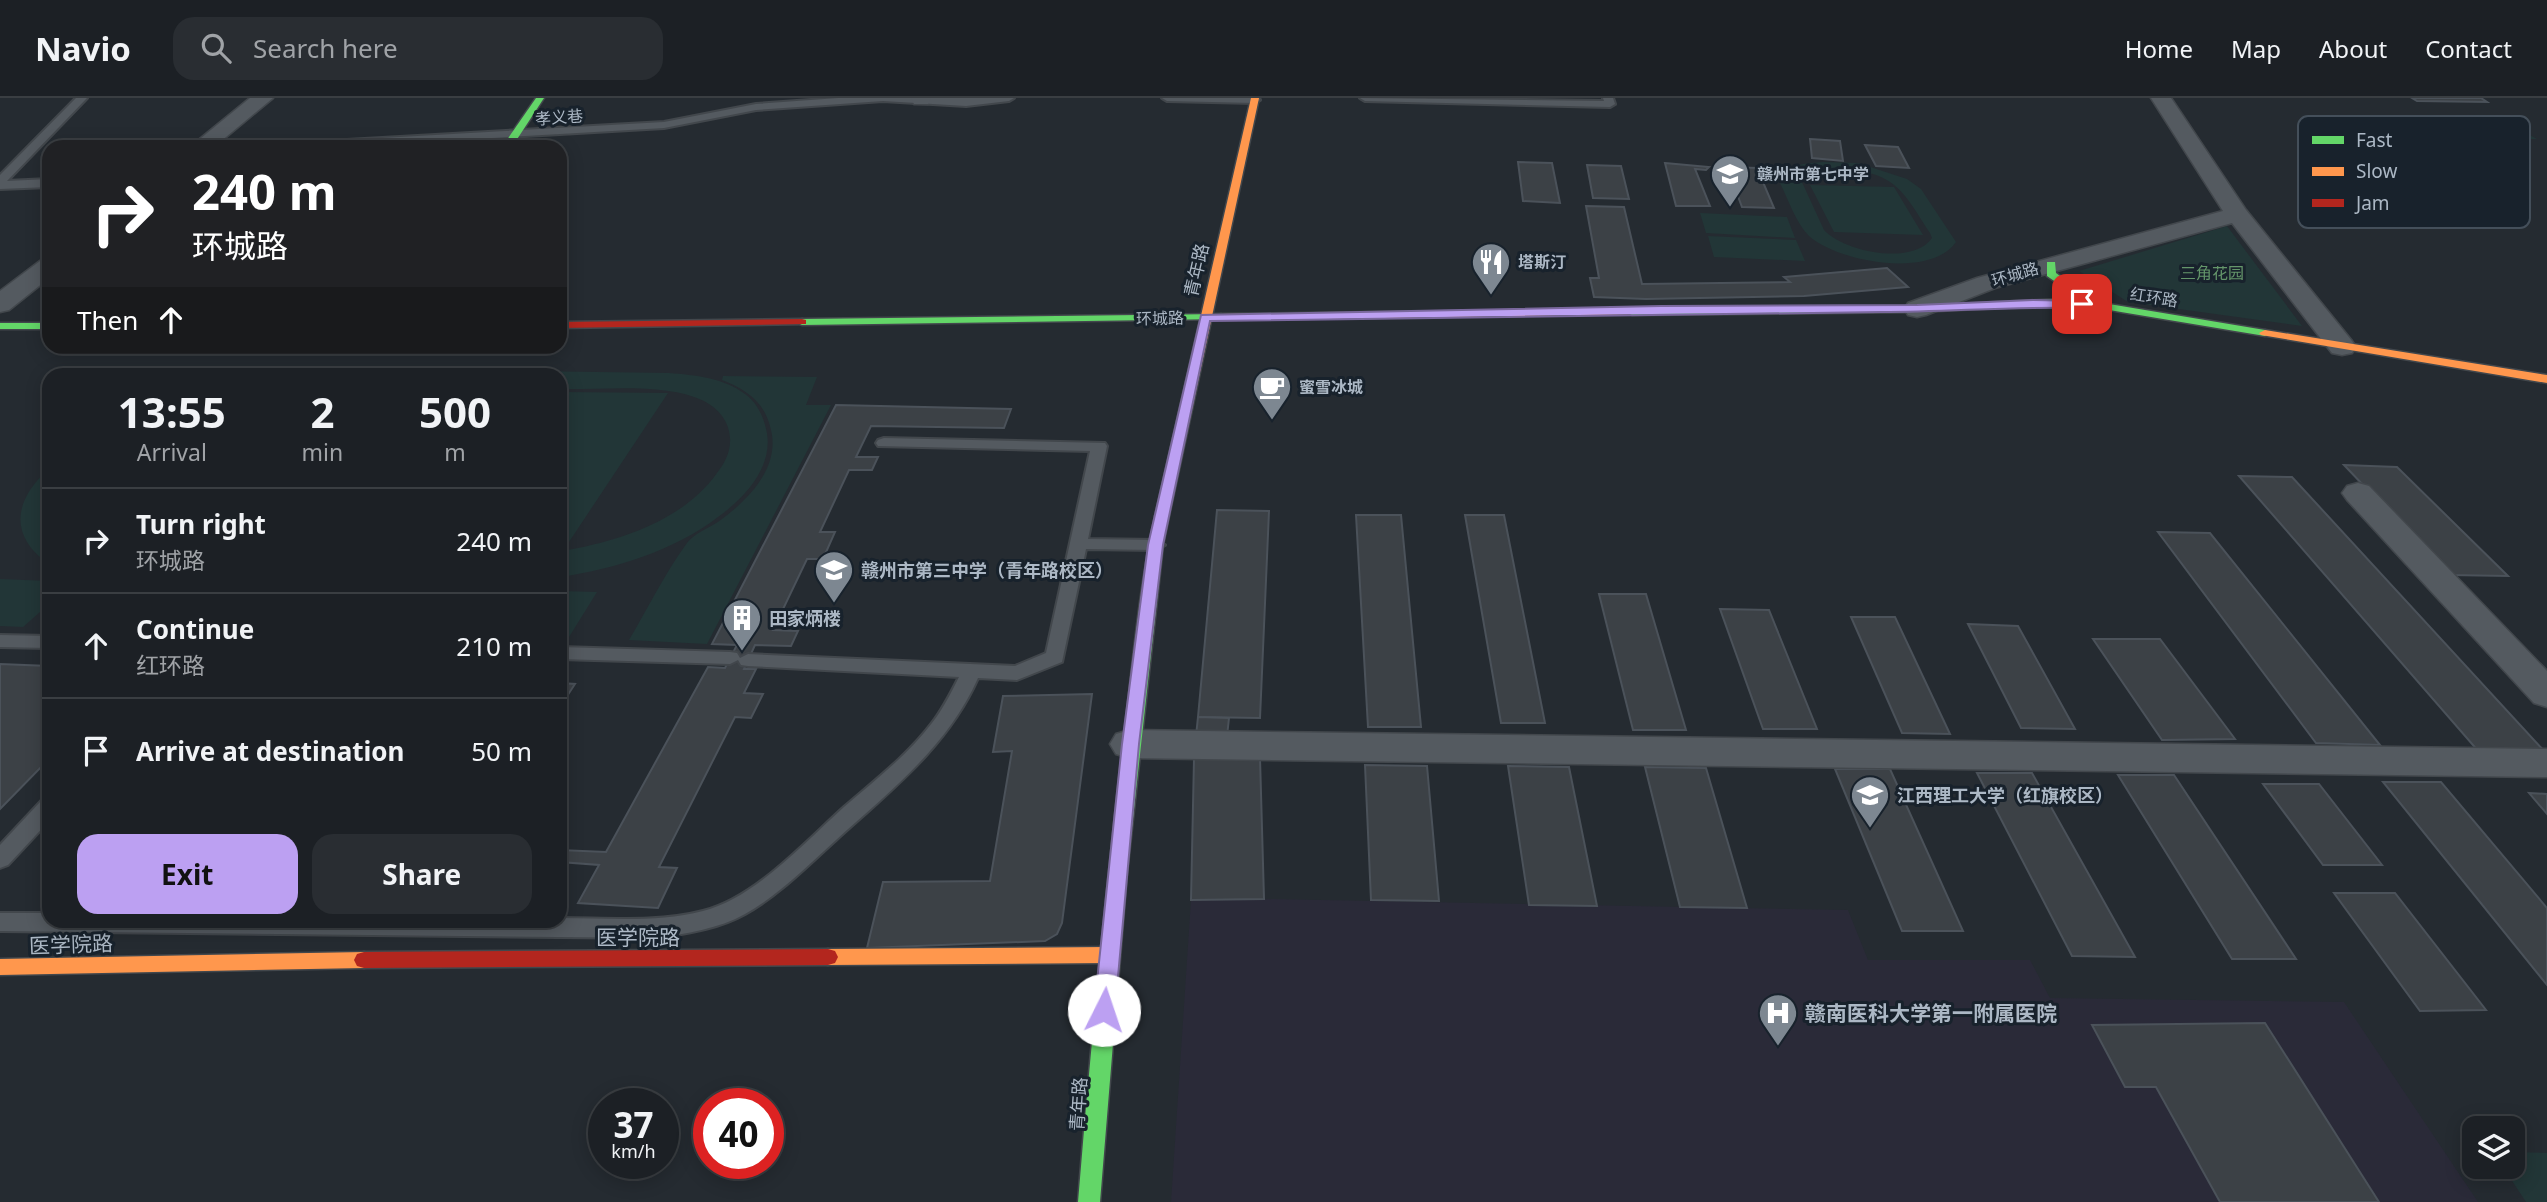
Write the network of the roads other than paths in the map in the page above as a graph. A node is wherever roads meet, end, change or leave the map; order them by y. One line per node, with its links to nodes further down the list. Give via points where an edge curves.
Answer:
1 (82, 98): 14 (lane)
2 (263, 98): 11 (street)
3 (540, 98): 12 (street)
4 (1009, 98): 9 (lane, 孝义巷, via 967,103)
5 (1167, 98): 10 (lane)
6 (1365, 98): 7 (lane, via 1610,104)
7 (1608, 98)
8 (2161, 98): 16 (street)
9 (921, 99): 13 (lane, 孝义巷, via 756,107 664,125)
10 (1255, 99): 22 (street, 青年路)
11 (210, 140)
12 (511, 140)
13 (520, 140)
14 (0, 183): 15 (lane)
15 (42, 183)
16 (2237, 214): 17 (street, 环城路); 26 (street)
17 (2051, 264): 20 (street, via 2051,274 2062,283); 21 (street, 环城路)
18 (42, 271): 19 (street)
19 (0, 304)
20 (2103, 306): 21 (street, 红环路, via 2061,303); 26 (street, 红环路)
21 (1917, 309): 22 (street, 环城路)
22 (1205, 318): 23 (street, 环城路); 32 (street, 青年路)
23 (567, 324)
24 (0, 326): 25 (street)
25 (42, 326)
26 (2342, 347): 27 (street, 红环路); 28 (street, 红环路, via 2399,362)
27 (2547, 379)
28 (2547, 386)
29 (884, 443): 31 (lane, via 1099,446)
30 (2358, 493): 37 (street)
31 (1081, 544): 32 (lane); 36 (lane, via 1055,657 1017,673)
32 (1156, 545): 38 (street, 青年路)
33 (0, 641): 34 (lane)
34 (42, 642)
35 (567, 653): 36 (lane)
36 (971, 671): 44 (lane, via 939,729 910,761 771,885 736,908 707,920 658,928)
37 (2547, 694)
38 (1130, 744): 39 (street); 45 (street, 青年路)
39 (2547, 763)
40 (42, 814): 41 (lane)
41 (0, 859)
42 (0, 922): 43 (lane)
43 (42, 922)
44 (567, 927)
45 (1108, 956): 46 (street, 医学院路, via 215,961); 47 (street, 青年路)
46 (0, 967)
47 (1089, 1202)

